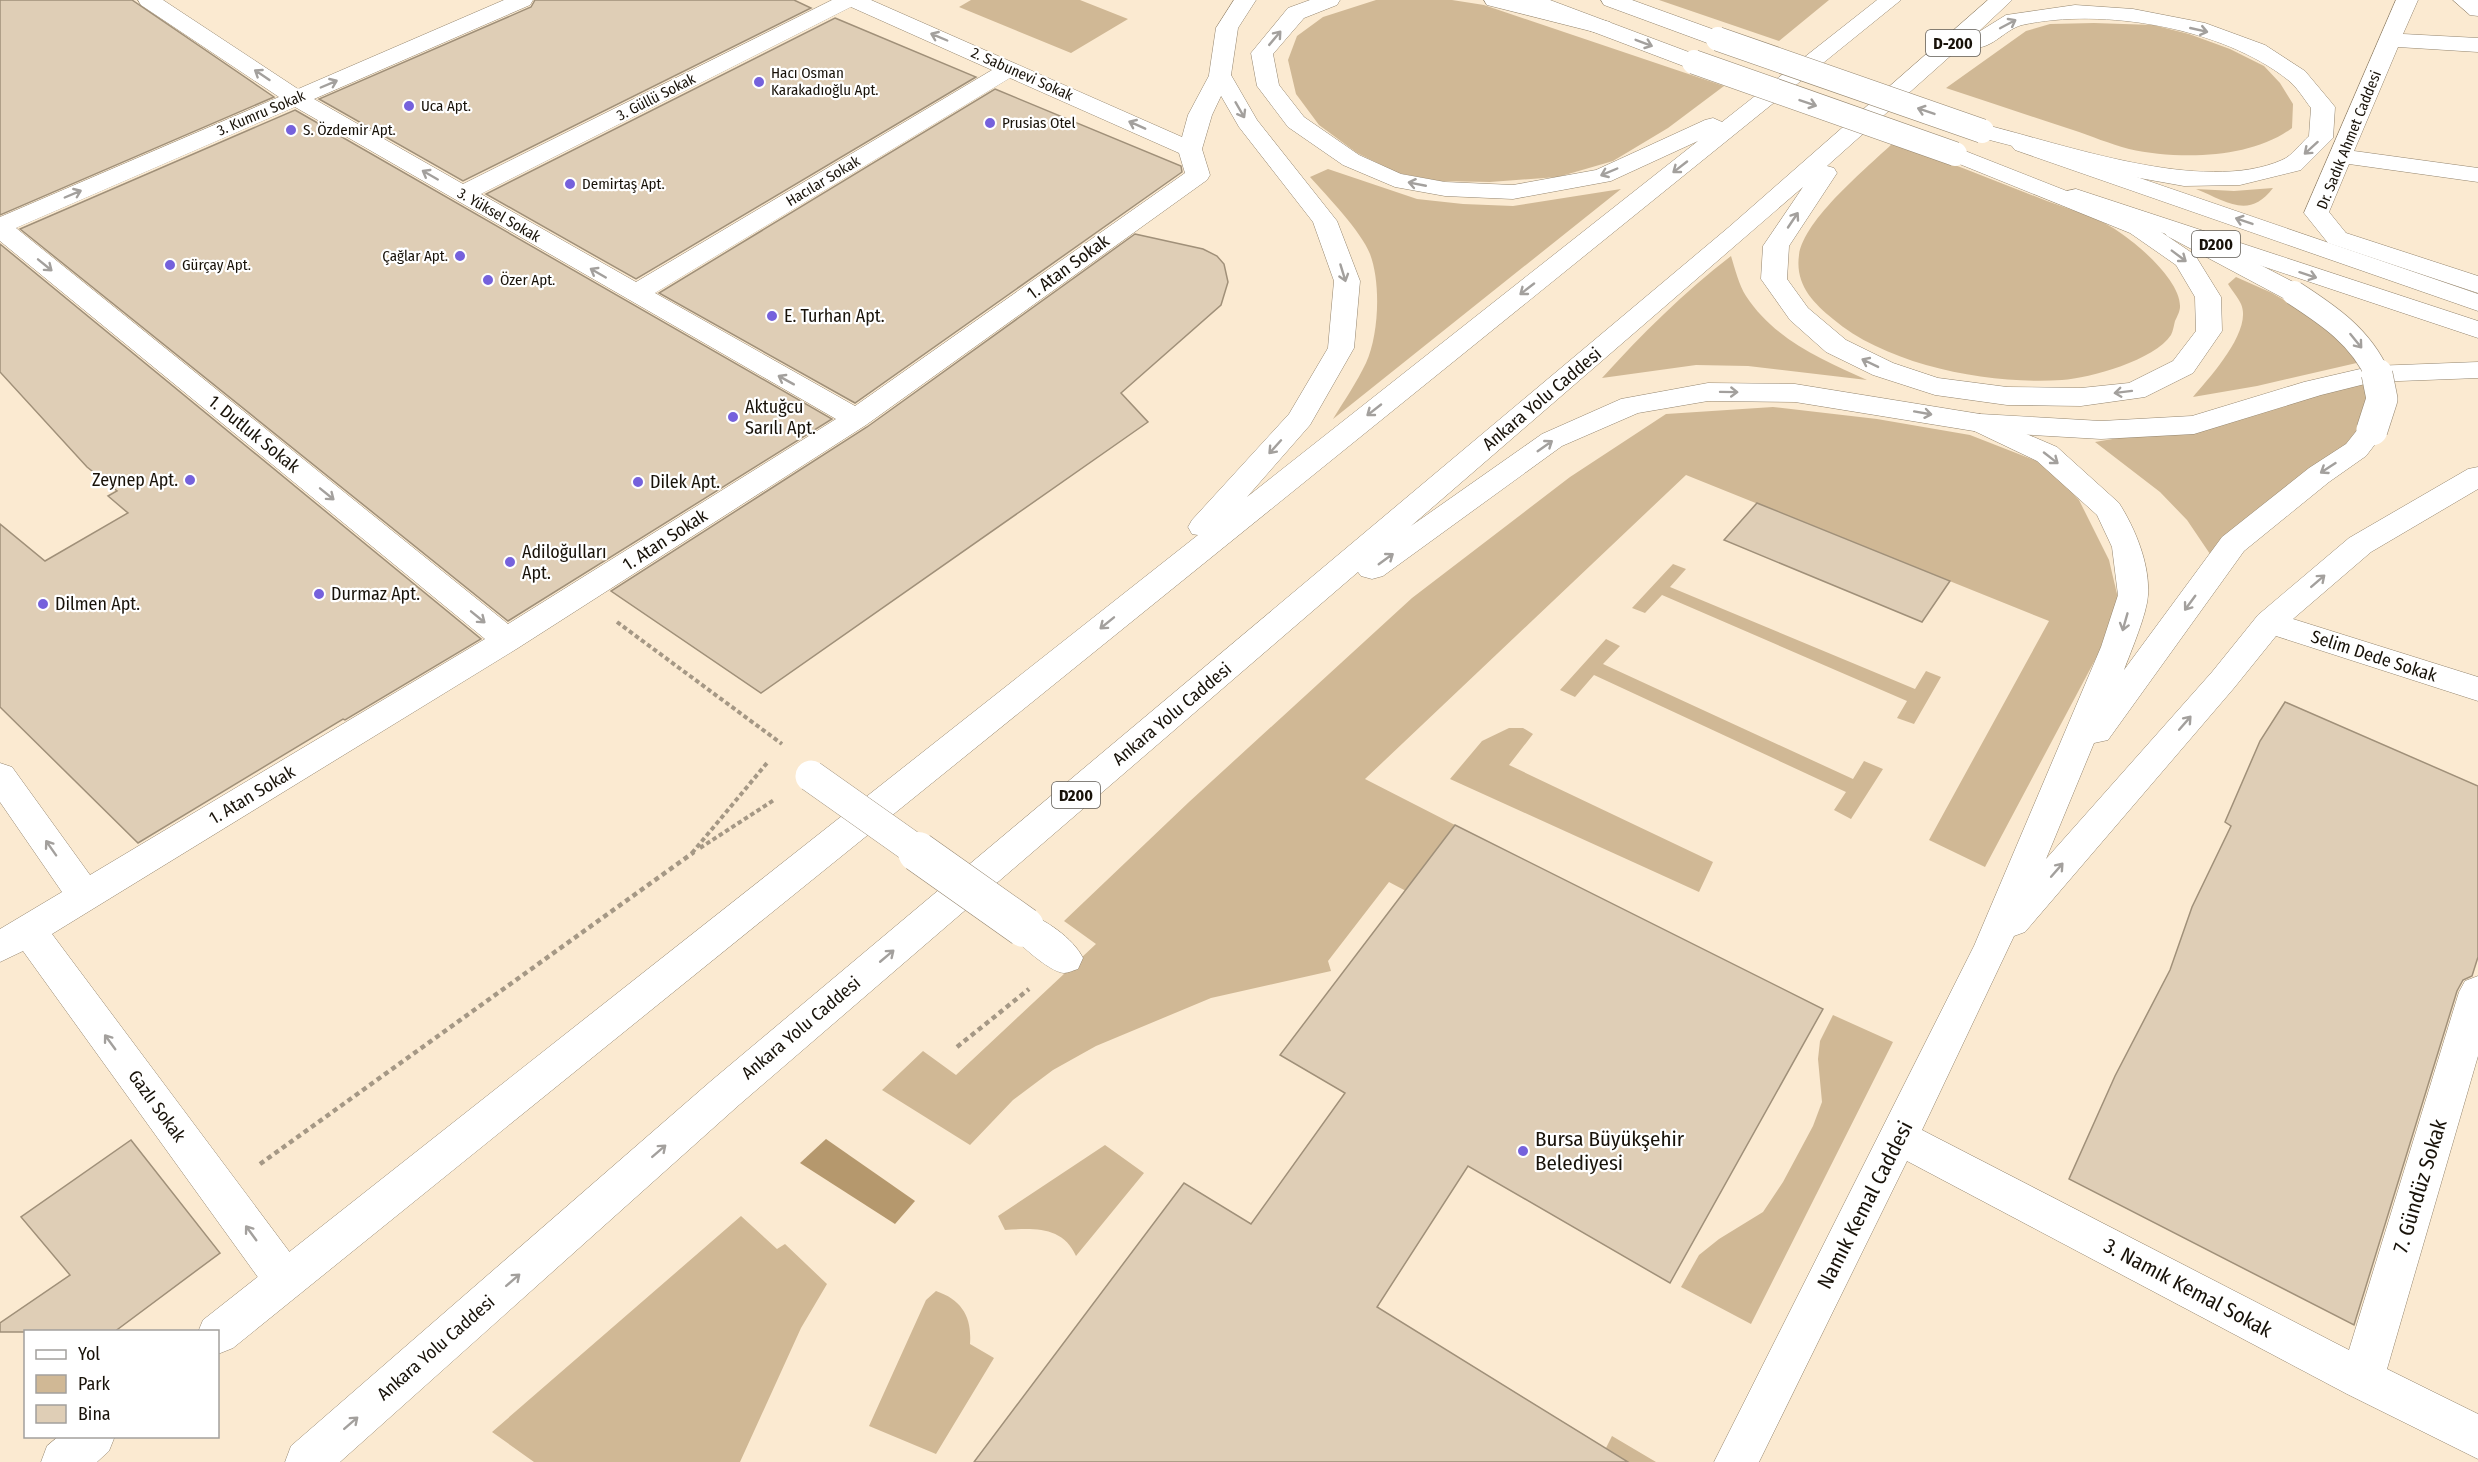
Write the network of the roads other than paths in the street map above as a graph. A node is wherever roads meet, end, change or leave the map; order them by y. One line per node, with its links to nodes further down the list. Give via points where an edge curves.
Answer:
1 (149, 0): 22 (main road, 3. Yüksel Sokak, one-way to 1)
2 (522, 0): 22 (main road, 3. Kumru Sokak, one-way to 2)
3 (851, 0): 19 (main road, 2. Sabunevi Sokak, one-way to 3); 30 (main road, 3. Güllü Sokak)
4 (1245, 0): 20 (main road, via 1227,28)
5 (1329, 0): 23 (main road, one-way to 5, via 1602,176 1512,192 1444,189 1395,180 1351,160 1296,122 1268,86 1262,53 1296,13)
6 (1495, 0): 15 (main road)
7 (1530, 0): 15 (main road)
8 (1612, 0): 24 (main road, one-way to 8, bridge)
9 (1861, 0): 18 (main road)
10 (1890, 0): 18 (main road)
11 (2001, 0): 21 (main road, D-200)
12 (2407, 0): 16 (main road, Dr. Sadık Ahmet Caddesi)
13 (2464, 0): 14 (main road)
14 (2478, 10)
15 (1602, 27): 27 (main road, D200, one-way to 27, bridge)
16 (2390, 40): 17 (main road); 28 (main road, Dr. Sadık Ahmet Caddesi)
17 (2478, 45)
18 (1817, 60): 23 (main road)
19 (1011, 68): 26 (main road, 2. Sabunevi Sokak, one-way to 19); 34 (main road, Hacılar Sokak)
20 (1220, 75): 26 (main road, via 1200,115); 41 (main road, one-way to 41, via 1247,122 1325,220 1347,280 1341,348 1300,419)
21 (1904, 87): 24 (main road, one-way to 24, via 2014,20 2075,12 2133,16 2205,30 2257,50 2297,76 2323,107 2321,138 2292,165 2240,178 2184,179 2134,170); 25 (main road, Ankara Yolu Caddesi / D200)
22 (296, 98): 30 (main road, 3. Yüksel Sokak, one-way to 22); 31 (main road, 3. Kumru Sokak, one-way to 22)
23 (1758, 105): 41 (main road, one-way to 41)
24 (1982, 130): 35 (main road, one-way to 24)
25 (1850, 136): 27 (main road, one-way to 25, via 2139,228 2186,260 2208,297 2210,331 2183,367 2135,391 2081,398 2007,396 1935,386 1883,369 1836,346 1798,314 1774,279 1776,246); 45 (main road, Ankara Yolu Caddesi / D200)
26 (1190, 149): 38 (main road, 1. Atan Sokak, via 1198,175)
27 (1955, 154): 32 (main road, D200)
28 (2340, 156): 29 (main road); 33 (main road, Dr. Sadık Ahmet Caddesi, via 2316,213 2337,238)
29 (2478, 175)
30 (462, 194): 34 (main road, 3. Yüksel Sokak, one-way to 30)
31 (0, 227): 43 (main road, 1. Dutluk Sokak, one-way to 43)
32 (2176, 231): 36 (main road, D200, one-way to 36); 46 (main road, one-way to 46, bridge, via 2294,293 2341,323 2373,364 2382,396 2372,430 2356,450 2233,544)
33 (2478, 285)
34 (635, 294): 38 (main road, 3. Yüksel Sokak, one-way to 34)
35 (2478, 303)
36 (2478, 330)
37 (2478, 370): 39 (main road, via 2373,374 2194,425 2101,430)
38 (855, 419): 43 (main road, 1. Atan Sokak)
39 (1980, 423): 45 (main road, one-way to 39, via 1552,440 1631,405 1708,392 1795,393); 46 (main road, one-way to 46, via 2047,454 2109,510 2127,547 2133,595 2117,647)
40 (2478, 476): 42 (main road, one-way to 40, via 2360,545)
41 (1139, 597): 55 (main road, one-way to 55)
42 (2269, 623): 44 (main road, Selim Dede Sokak); 51 (main road, one-way to 42)
43 (507, 640): 49 (main road, 1. Atan Sokak)
44 (2478, 689)
45 (1185, 703): 61 (main road, Ankara Yolu Caddesi / D200, one-way to 45, via 725,1093)
46 (2067, 771): 51 (main road)
47 (0, 776): 49 (main road, one-way to 47)
48 (811, 776): 52 (main road, bridge)
49 (85, 896): 50 (main road, 1. Atan Sokak)
50 (14, 939): 55 (main road, Gazlı Sokak, one-way to 50, via 220,1192)
51 (1992, 946): 54 (main road, Namık Kemal Caddesi)
52 (1065, 958)
53 (2478, 993): 57 (main road, 7. Gündüz Sokak)
54 (1899, 1137): 57 (main road, 3. Namık Kemal Sokak); 62 (main road, Namık Kemal Caddesi)
55 (285, 1280): 56 (main road)
56 (219, 1333)
57 (2362, 1379): 58 (main road, 3. Namık Kemal Sokak)
58 (2478, 1437)
59 (92, 1438): 60 (main road)
60 (63, 1462)
61 (307, 1462)
62 (1736, 1462)

